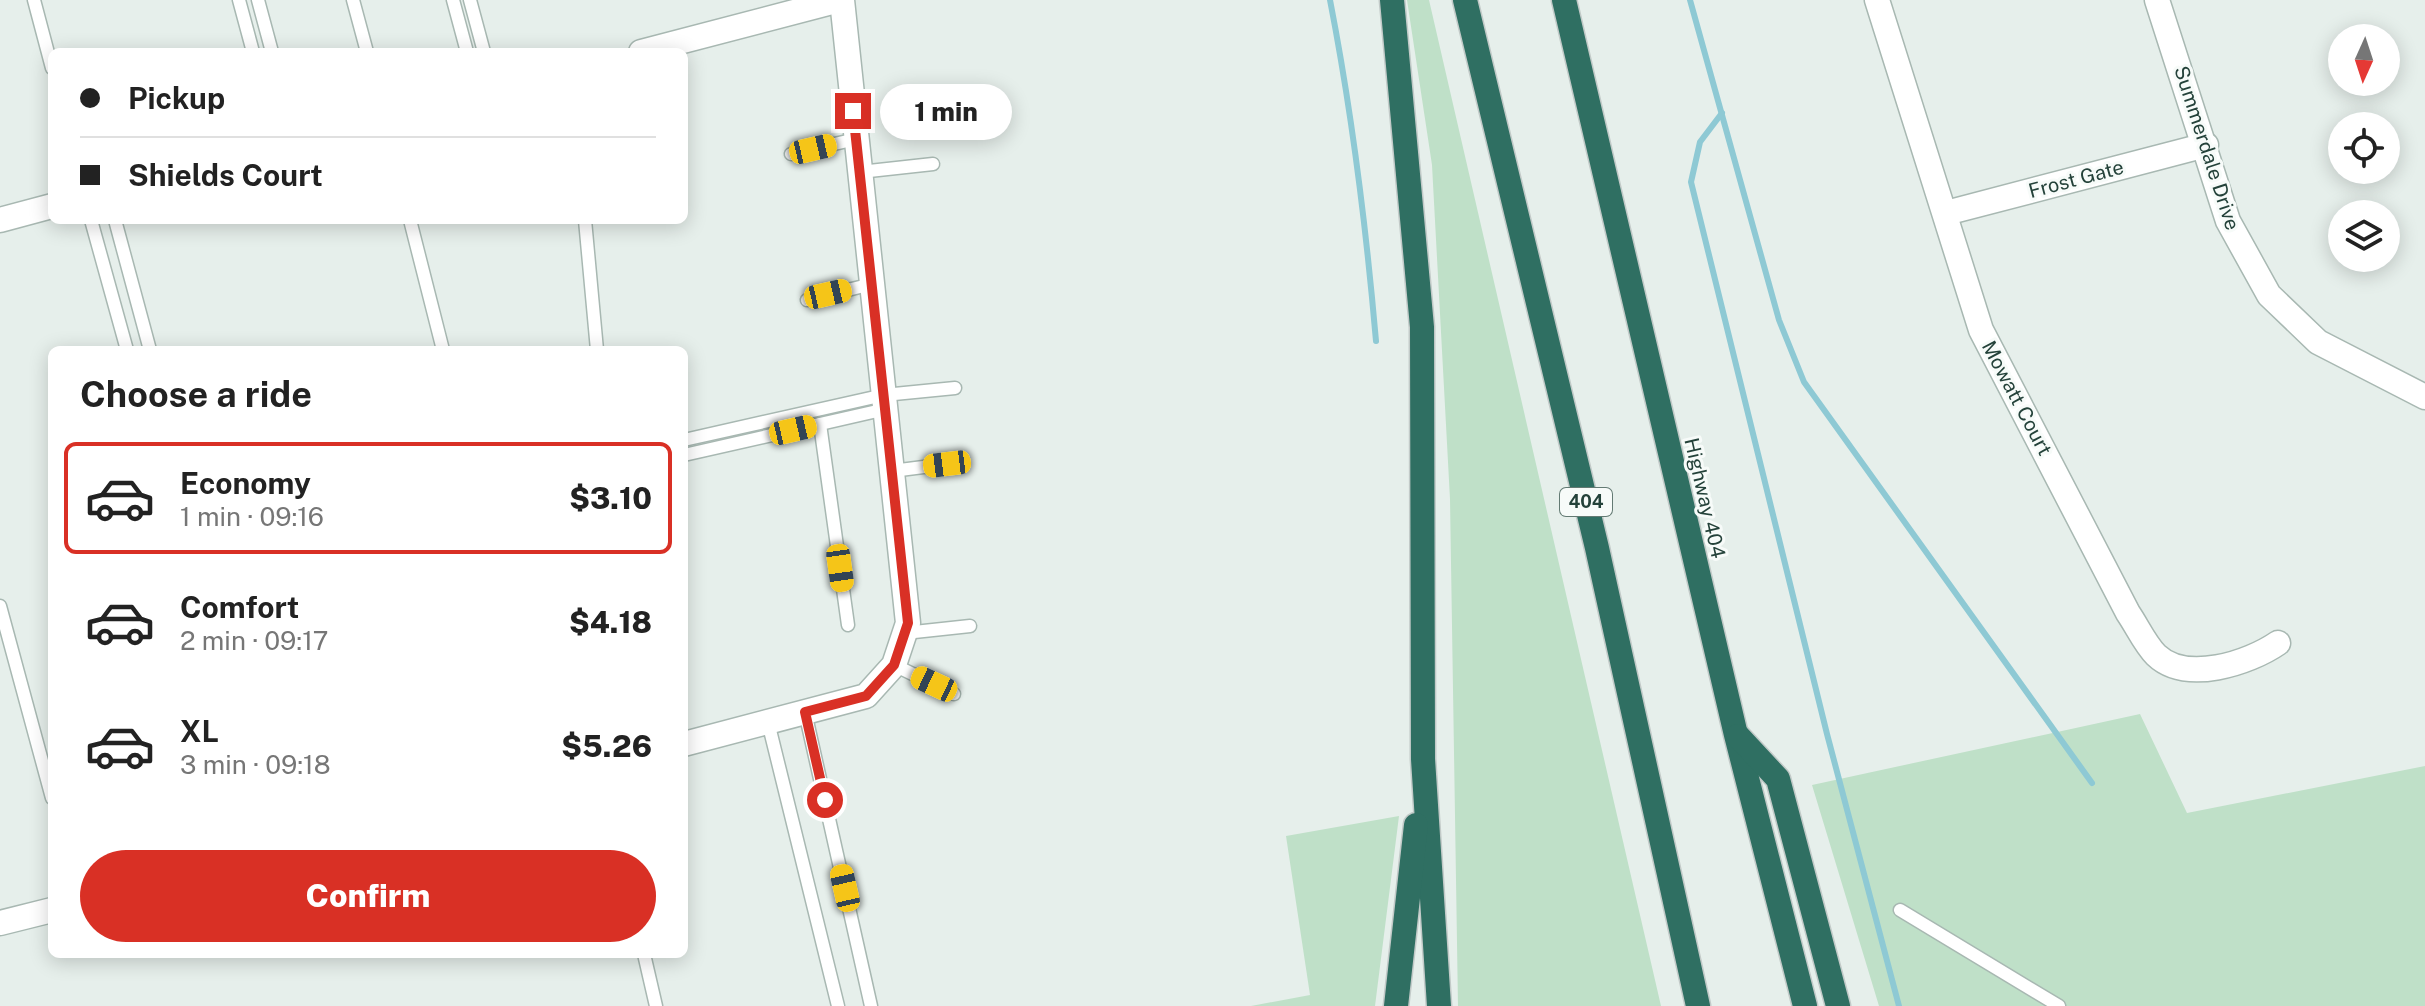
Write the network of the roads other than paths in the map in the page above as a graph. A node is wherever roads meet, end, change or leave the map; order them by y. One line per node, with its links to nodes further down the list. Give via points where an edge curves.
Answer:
1 (34, 0): 19 (lane)
2 (239, 0): 13 (lane)
3 (258, 0): 14 (lane)
4 (353, 0): 15 (lane)
5 (453, 0): 16 (lane)
6 (470, 0): 17 (lane)
7 (841, 0): 18 (street); 20 (street)
8 (1392, 0): 57 (highway, via 1422,327)
9 (1465, 0): 68 (highway, 404, via 1597,548)
10 (1564, 0): 55 (highway, Highway 404)
11 (1877, 0): 26 (street, Mowatt Court)
12 (2157, 0): 21 (street, Summerdale Drive)
13 (252, 48)
14 (271, 48)
15 (366, 48)
16 (466, 48)
17 (483, 48)
18 (656, 48)
19 (48, 53)
20 (856, 139): 22 (lane); 24 (street)
21 (2206, 145): 26 (street, Frost Gate); 39 (street, Summerdale Drive, via 2228,221 2269,295 2318,342)
22 (791, 154)
23 (933, 164): 24 (lane)
24 (860, 172): 32 (street)
25 (48, 207): 27 (street)
26 (1946, 213): 50 (street, Mowatt Court, via 1981,330 2128,613 2156,656 2177,667 2202,668 2240,662)
27 (0, 220)
28 (92, 224): 34 (lane)
29 (116, 224): 35 (lane)
30 (411, 224): 36 (lane)
31 (585, 224): 37 (lane)
32 (872, 284): 33 (lane); 40 (street)
33 (807, 300)
34 (126, 346)
35 (149, 346)
36 (442, 346)
37 (597, 346)
38 (955, 388): 40 (lane)
39 (2425, 397)
40 (885, 402): 41 (lane); 42 (lane); 45 (street)
41 (820, 424): 43 (lane); 47 (lane)
42 (688, 439)
43 (688, 454)
44 (947, 464): 45 (lane)
45 (892, 471): 49 (street)
46 (0, 606): 58 (lane)
47 (848, 625)
48 (970, 626): 49 (lane)
49 (905, 633): 51 (street)
50 (2278, 643)
51 (894, 665): 52 (lane); 53 (street, via 866,696)
52 (954, 694)
53 (805, 712): 54 (street); 65 (lane)
54 (768, 722): 56 (street); 64 (lane)
55 (1736, 735): 69 (highway, Highway 404); 70 (highway, via 1778,779)
56 (688, 743)
57 (1423, 759): 66 (highway); 67 (highway)
58 (48, 783)
59 (1900, 910): 71 (lane)
60 (48, 911): 61 (street)
61 (0, 923)
62 (645, 958): 63 (lane)
63 (656, 1006)
64 (838, 1006)
65 (871, 1006)
66 (1396, 1006)
67 (1439, 1006)
68 (1698, 1006)
69 (1805, 1006)
70 (1838, 1006)
71 (2059, 1006)

